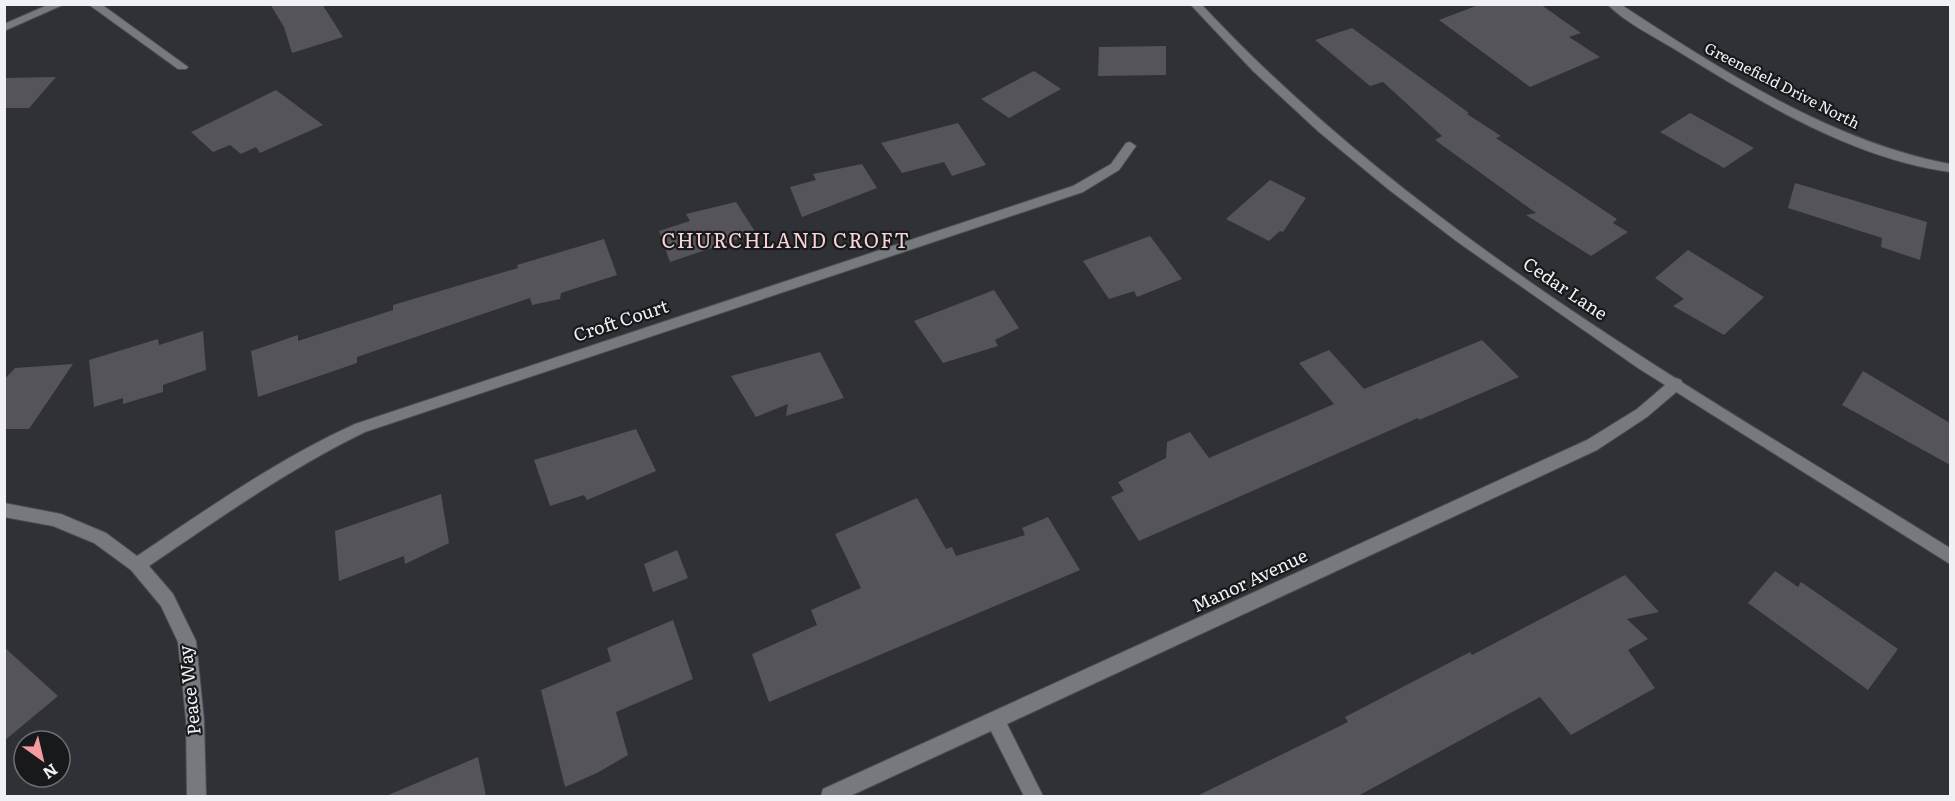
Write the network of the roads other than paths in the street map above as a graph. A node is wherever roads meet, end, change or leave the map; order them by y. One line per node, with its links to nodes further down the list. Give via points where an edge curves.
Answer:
1 (60, 4): 5 (street)
2 (93, 4): 6 (street)
3 (1612, 4): 8 (street, Greenefield Drive North, via 1704,63 1816,123 1885,154)
4 (1198, 5): 9 (street, Cedar Lane, via 1254,67 1408,199 1510,274)
5 (4, 28)
6 (182, 67)
7 (1130, 146): 12 (street, Croft Court, via 1115,167 1078,189 360,428 269,476)
8 (1950, 168)
9 (1676, 384): 11 (street, Cedar Lane); 13 (street, Manor Avenue, via 1642,413 1592,445)
10 (4, 510): 12 (street, Peace Way, via 55,519 100,538)
11 (1950, 557)
12 (137, 565): 14 (street, Peace Way, via 167,600 187,641)
13 (995, 720): 15 (street, Manor Avenue); 16 (street)
14 (197, 796)
15 (830, 796)
16 (1034, 796)

